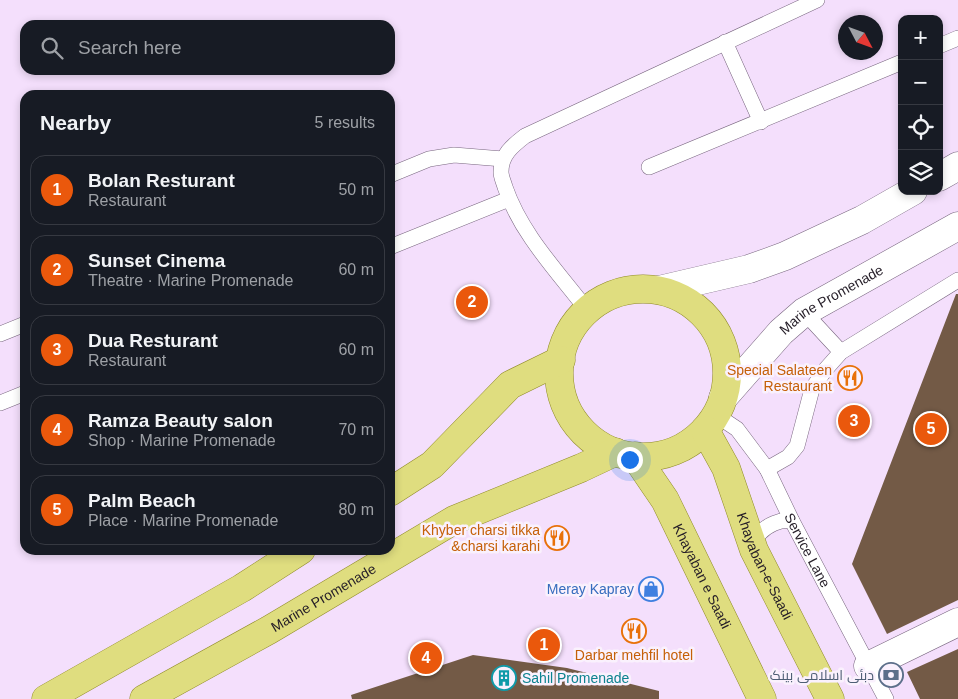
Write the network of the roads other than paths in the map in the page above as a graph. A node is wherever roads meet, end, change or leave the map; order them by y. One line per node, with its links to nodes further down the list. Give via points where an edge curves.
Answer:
1 (817, 0): 3 (lane)
2 (958, 38): 4 (lane)
3 (725, 42): 6 (lane); 7 (lane, via 525,136 510,147)
4 (943, 44)
5 (898, 64): 6 (lane)
6 (761, 122): 9 (lane)
7 (503, 159): 10 (lane, via 454,155 429,159); 13 (lane, via 501,174)
8 (958, 166): 11 (main road)
9 (649, 167)
10 (395, 173)
11 (943, 175)
12 (906, 195): 17 (main road, via 862,220 785,256 749,269)
13 (509, 199): 15 (lane); 18 (lane, via 527,232)
14 (958, 226): 19 (main road, Marine Promenade)
15 (395, 245)
16 (958, 280): 22 (lane)
17 (659, 290): 18 (main road, via 621,292); 26 (main road, via 692,304 716,330 727,363 727,381)
18 (587, 310): 23 (main road, via 566,342)
19 (804, 312): 22 (lane); 26 (main road, Marine Promenade, via 780,332)
20 (20, 326): 21 (lane)
21 (0, 334)
22 (841, 352): 28 (lane, via 812,389 797,446 788,457)
23 (561, 360): 27 (main road, via 563,398 571,416 598,444); 29 (main road, via 510,386 432,465)
24 (20, 395): 25 (lane)
25 (0, 403)
26 (715, 414): 27 (main road, via 691,442 673,451 654,456); 28 (lane, Service Lane, via 737,429); 31 (main road, Khayaban-e-Saadi, via 726,468)
27 (625, 454): 36 (main road, Marine Promenade, via 454,520 269,630); 37 (main road, Khayaban e Saadi, via 665,500)
28 (767, 469): 30 (lane, Service Lane)
29 (395, 489)
30 (792, 521): 31 (lane, via 784,520 766,528 758,535); 34 (lane, Service Lane)
31 (754, 550): 38 (main road, Khayaban-e-Saadi)
32 (293, 555): 35 (main road, via 242,588)
33 (958, 622): 34 (main road)
34 (868, 666): 39 (lane, Service Lane)
35 (46, 699)
36 (144, 699)
37 (762, 699)
38 (830, 699)
39 (886, 699)

